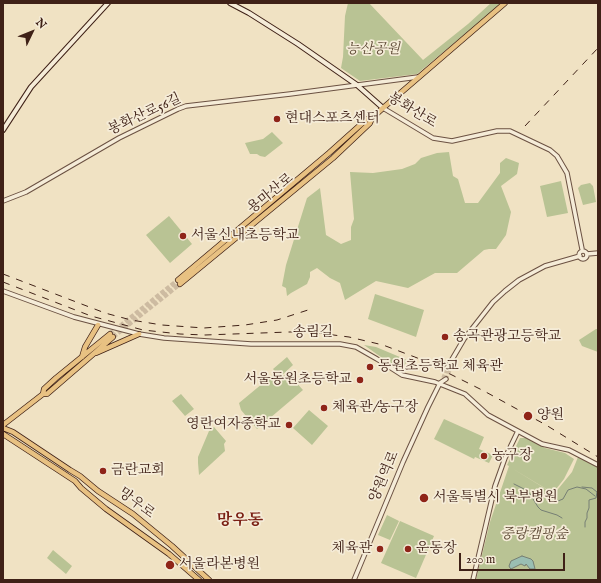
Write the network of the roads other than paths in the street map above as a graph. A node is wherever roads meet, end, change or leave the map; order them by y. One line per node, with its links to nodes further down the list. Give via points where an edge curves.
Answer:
1 (108, 3): 7 (main road, via 31,87)
2 (230, 3): 5 (main road, 봉화산로, via 249,12)
3 (506, 3): 4 (main road, 용마산로)
4 (420, 77): 5 (street, 봉화산로56길); 6 (main road, 용마산로)
5 (357, 85): 6 (main road, 봉화산로); 8 (street, 봉화산로56길, via 186,106 119,138 26,192)
6 (383, 108): 9 (street, 봉화산로, via 433,138 452,141 497,131 510,131 550,150 557,156 567,173); 11 (main road, 용마산로)
7 (3, 130)
8 (3, 201)
9 (582, 249)
10 (598, 253): 17 (street, via 587,254 584,259 580,256 545,266 519,280 493,302 464,339)
11 (179, 282)
12 (3, 291): 13 (street, 송림길)
13 (98, 325): 14 (street, 송림길); 15 (main road)
14 (139, 334): 16 (main road); 18 (street, 송림길, via 251,344 340,344 356,347 402,375)
15 (82, 357): 16 (main road, via 112,335); 19 (main road, via 44,389)
16 (89, 357): 19 (main road, via 47,394)
17 (449, 368)
18 (443, 381): 21 (street, 송림길, via 465,394 484,413); 28 (street, 양원역로, via 403,462)
19 (43, 394): 20 (main road)
20 (3, 427): 24 (main road, 망우로)
21 (518, 431): 23 (street, 송림길, via 542,444 569,450); 29 (street, via 495,486)
22 (3, 434): 25 (main road, 망우로)
23 (598, 465)
24 (85, 479): 25 (main road); 27 (main road, 망우로, via 98,491 133,514)
25 (77, 484): 26 (main road, 망우로)
26 (199, 580)
27 (209, 580)
28 (354, 580)
29 (472, 580)

